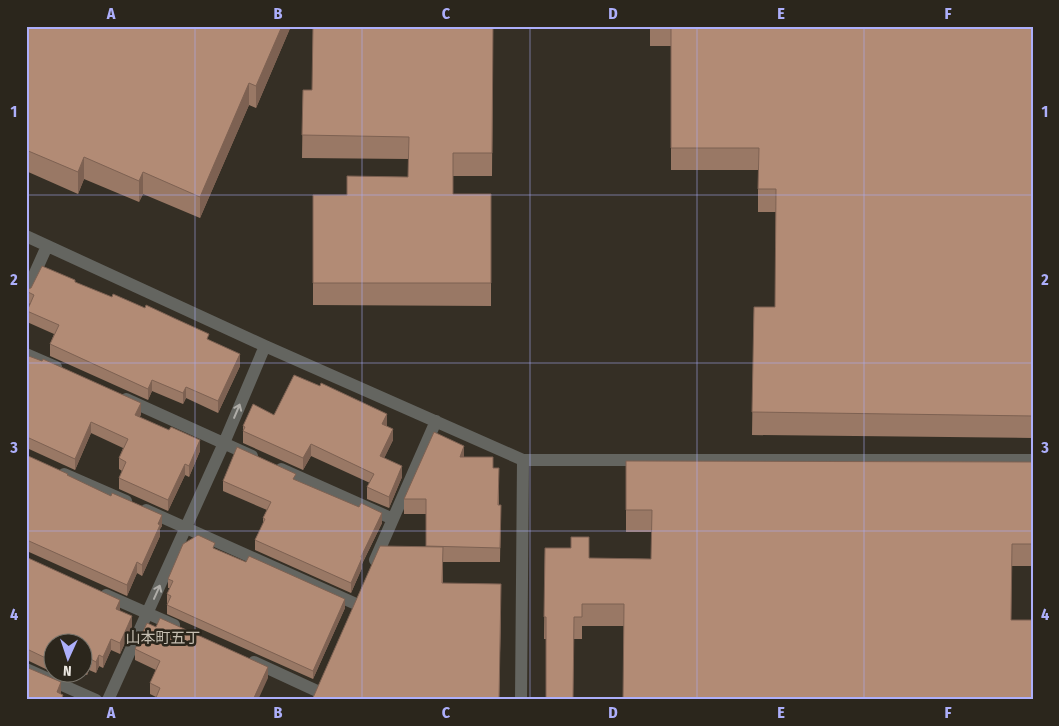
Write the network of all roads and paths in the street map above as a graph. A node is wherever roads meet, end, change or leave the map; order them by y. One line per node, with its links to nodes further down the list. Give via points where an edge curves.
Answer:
1 (26, 236): 2 (street)
2 (47, 246): 3 (street); 4 (street)
3 (26, 293)
4 (265, 346): 8 (street); 9 (street, one-way to 4)
5 (26, 354): 6 (street)
6 (71, 374)
7 (116, 394): 9 (street)
8 (436, 421): 10 (street); 13 (street)
9 (224, 443): 13 (street); 14 (street)
10 (523, 460): 11 (street); 25 (street)
11 (1033, 460)
12 (53, 469): 14 (street)
13 (393, 519): 15 (street)
14 (186, 527): 17 (street); 18 (street, one-way to 14)
15 (371, 570)
16 (96, 590): 18 (street)
17 (356, 604)
18 (148, 613): 19 (street); 24 (street)
19 (184, 630)
20 (246, 658): 22 (street)
21 (26, 669): 23 (street)
22 (317, 691)
23 (96, 700)
24 (108, 700)
25 (522, 700)

